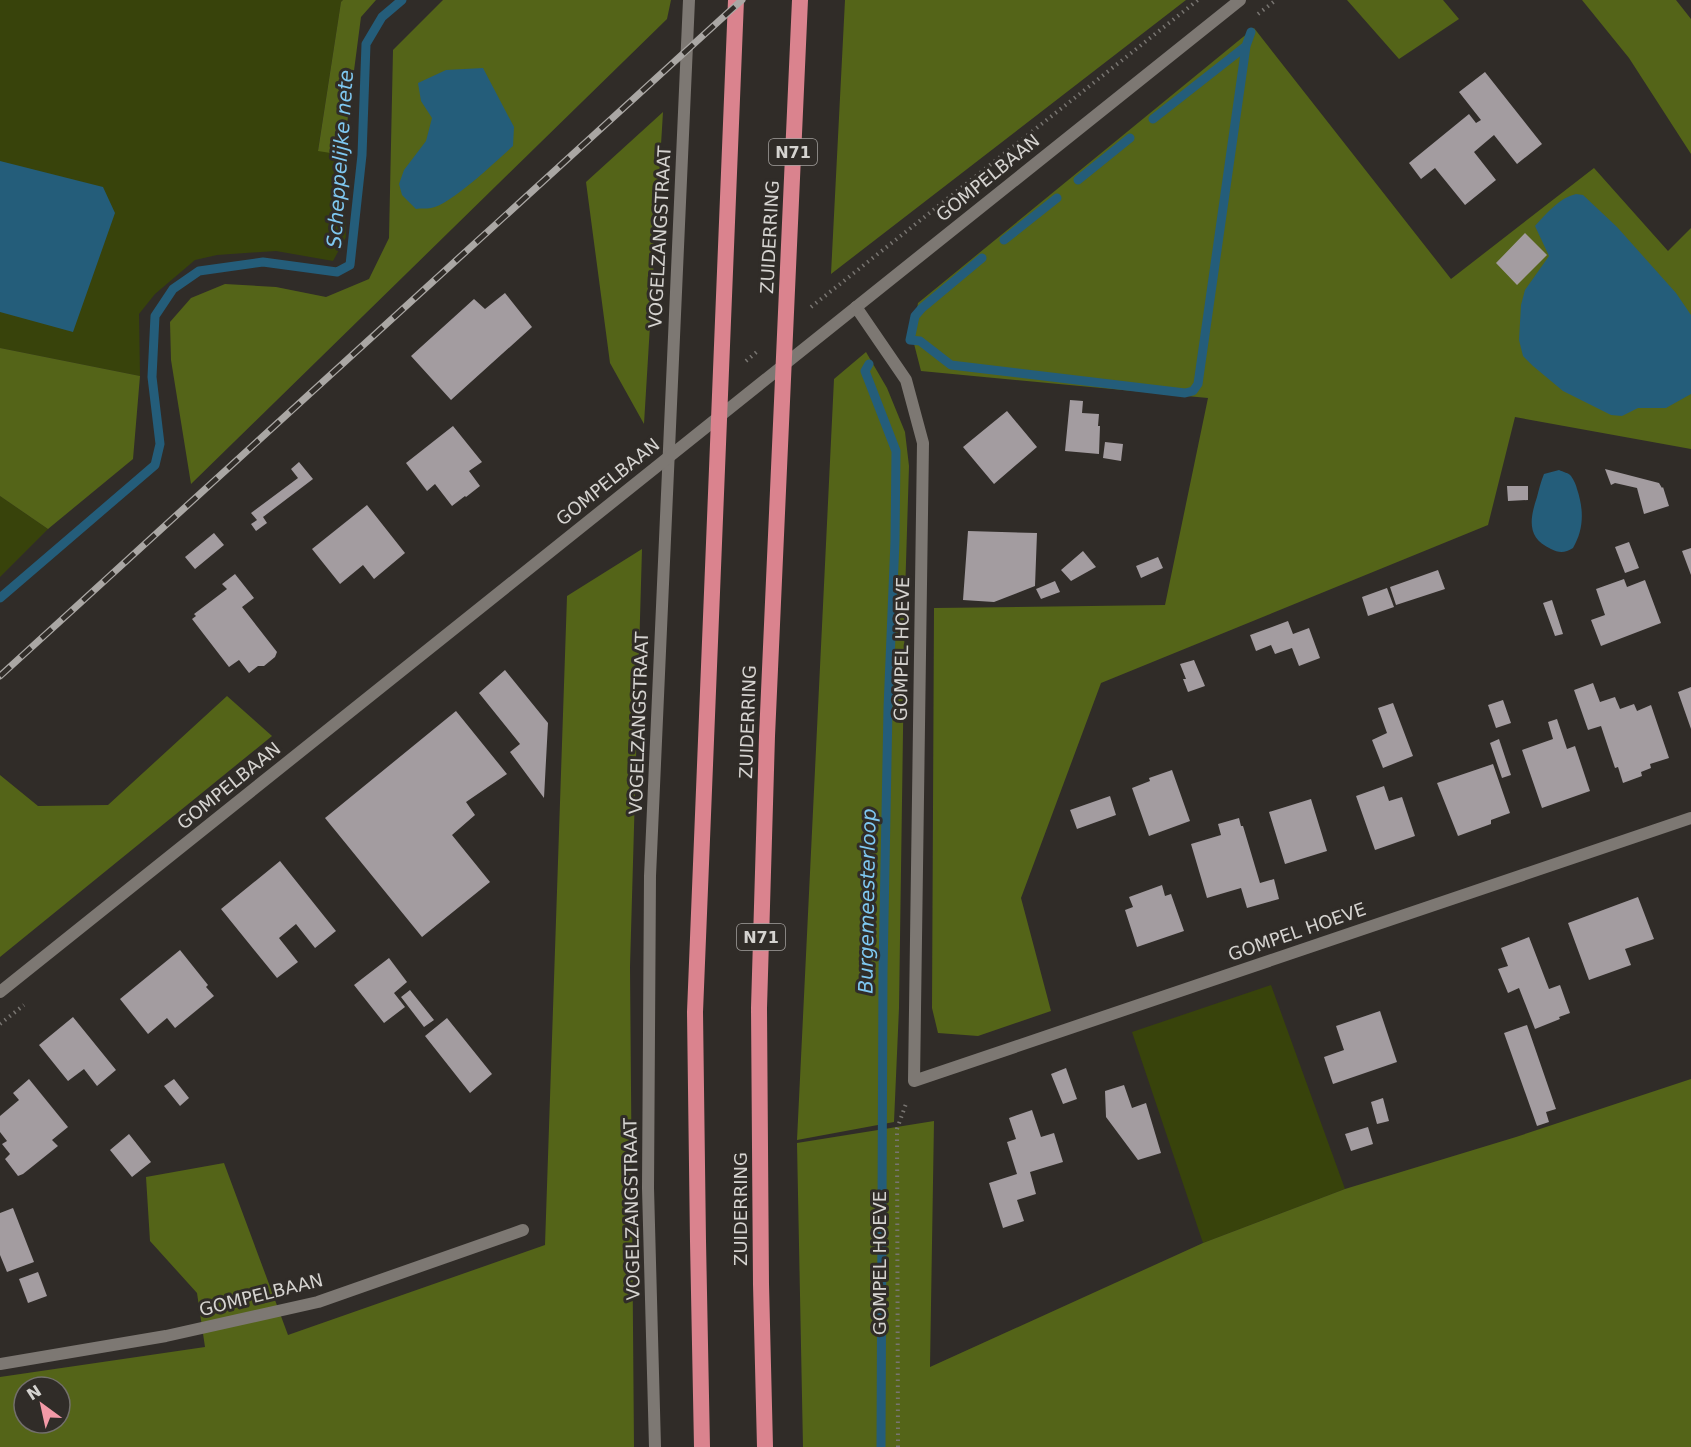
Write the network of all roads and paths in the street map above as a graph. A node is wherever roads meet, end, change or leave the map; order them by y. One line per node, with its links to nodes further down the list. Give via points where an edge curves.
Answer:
1 (689, 0): 13 (street, VOGELZANGSTRAAT, via 650,876 648,1188)
2 (736, 0): 14 (highway, via 695,1012)
3 (800, 0): 15 (highway, ZUIDERRING / N71, via 767,736 759,1008)
4 (1198, 0): 6 (path)
5 (1240, 0): 7 (street, GOMPELBAAN)
6 (837, 286)
7 (856, 307): 9 (street, GOMPELBAAN); 10 (street, GOMPEL HOEVE, via 906,380 923,443)
8 (1691, 818): 10 (street, GOMPEL HOEVE)
9 (0, 992)
10 (914, 1081): 16 (path, GOMPEL HOEVE, via 897,1129)
11 (523, 1230): 12 (street, GOMPELBAAN, via 318,1302 166,1336)
12 (0, 1364)
13 (655, 1447)
14 (702, 1447)
15 (765, 1447)
16 (898, 1447)

